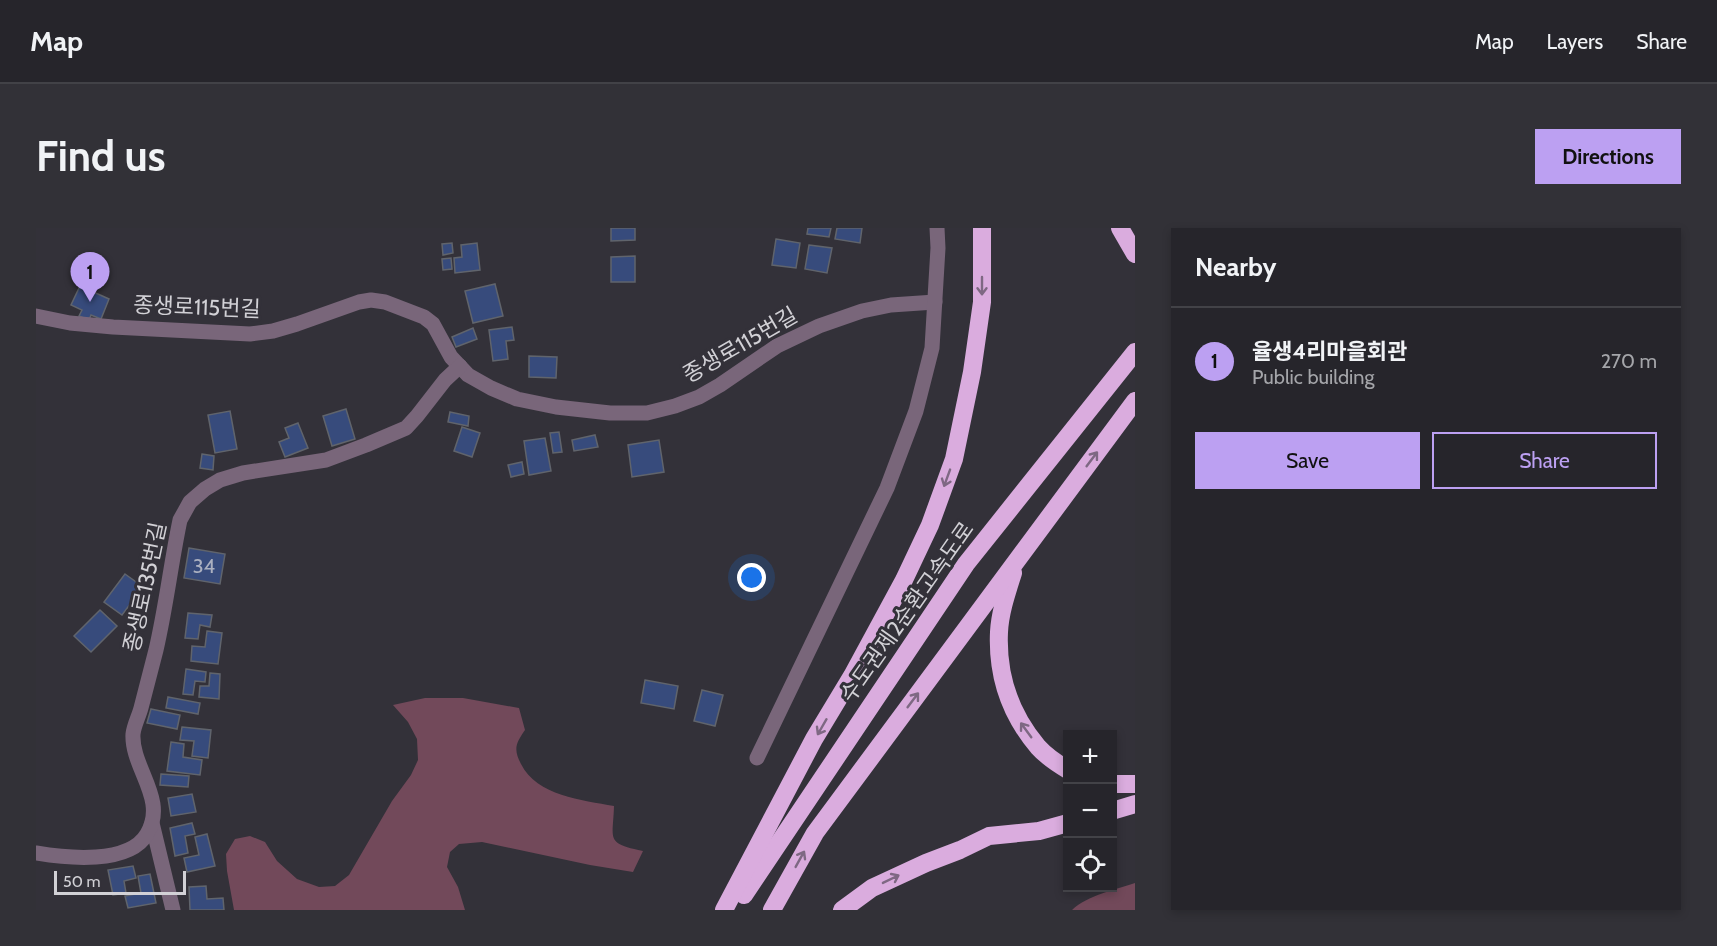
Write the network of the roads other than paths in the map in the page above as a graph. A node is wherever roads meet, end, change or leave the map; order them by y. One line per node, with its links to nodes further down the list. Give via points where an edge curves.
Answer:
1 (937, 228): 5 (lane)
2 (982, 228): 21 (highway, one-way to 21, via 982,302 972,372 954,459 930,525)
3 (1120, 228): 4 (highway)
4 (1135, 254)
5 (935, 302): 8 (lane, 종생로115번길, via 862,311 819,326 777,346 699,397 647,413 578,410 517,399 468,375); 11 (lane, via 932,348 919,401 887,488)
6 (36, 316): 8 (lane, 종생로115번길, via 70,323 250,334 289,327 371,300 424,317 433,324)
7 (1135, 352): 22 (highway, 수도권제2순환고속도로, via 966,564)
8 (460, 366): 17 (lane, 종생로135번길, via 406,428 326,460 220,480 190,502 180,520 155,651 133,731 133,746 154,806)
9 (1135, 401): 10 (highway, one-way to 9)
10 (1071, 488): 12 (highway, one-way to 10, via 1040,749 1019,720 1005,689 999,660 999,630 1016,562); 23 (highway, one-way to 10, via 815,833)
11 (757, 758)
12 (1063, 766)
13 (1117, 784): 14 (highway)
14 (1135, 784)
15 (1135, 804): 16 (highway)
16 (1117, 810)
17 (152, 823): 19 (lane, via 139,844 125,852 75,858); 20 (lane, 종생로135번길)
18 (1063, 824): 24 (highway, one-way to 18, via 872,888 989,836)
19 (36, 853)
20 (173, 910)
21 (724, 910)
22 (734, 910)
23 (772, 910)
24 (842, 910)

